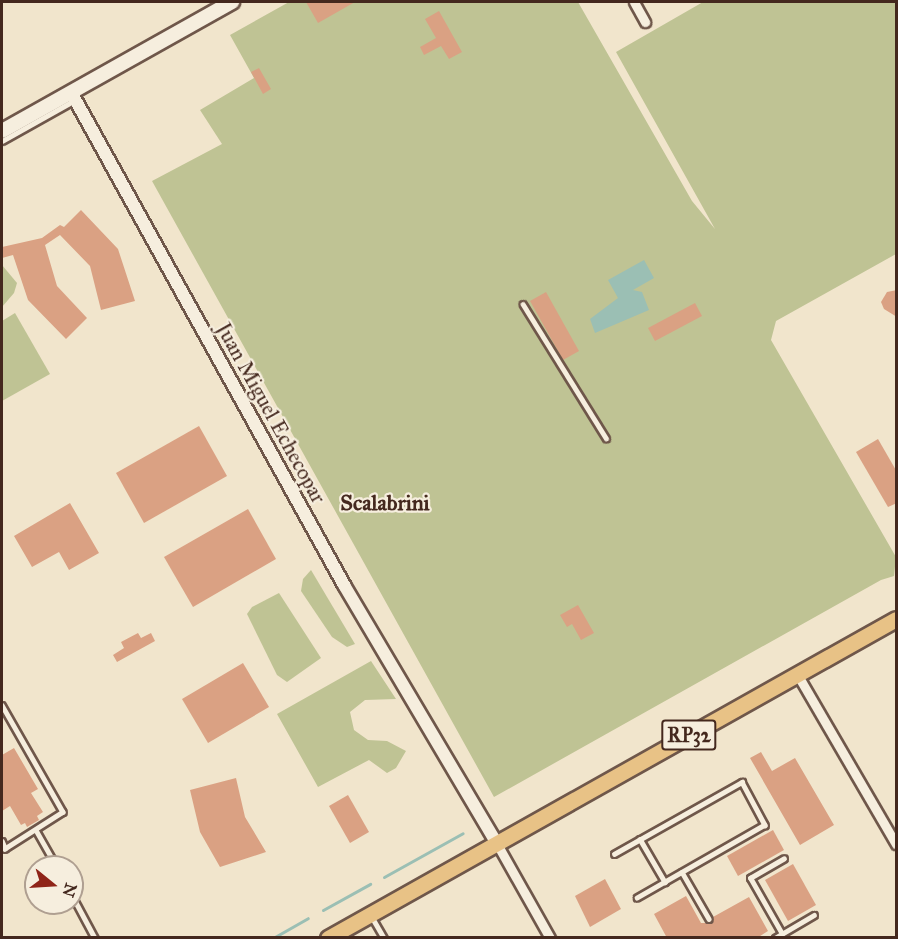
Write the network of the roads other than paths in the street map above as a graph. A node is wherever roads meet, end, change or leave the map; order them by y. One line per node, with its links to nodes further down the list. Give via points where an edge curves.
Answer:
1 (232, 2): 4 (main road)
2 (634, 2): 3 (street)
3 (645, 22)
4 (73, 96): 5 (main road); 6 (lane); 15 (street, Juan Miguel Echecopar, via 344,585)
5 (4, 126)
6 (2, 141)
7 (523, 304): 8 (lane)
8 (606, 438)
9 (897, 619): 10 (main road, RP32)
10 (797, 675): 15 (main road, RP32); 16 (street)
11 (2, 705): 12 (lane, via 63,812)
12 (36, 830): 14 (lane, via 5,849); 18 (lane)
13 (640, 839): 17 (lane); 20 (lane, via 742,782 765,825); 21 (lane)
14 (2, 842)
15 (497, 844): 23 (main road, RP32); 31 (street, Juan Miguel Echecopar)
16 (897, 844)
17 (614, 854)
18 (50, 855)
19 (784, 858): 27 (lane, via 750,878)
20 (682, 872): 21 (lane); 26 (lane)
21 (665, 882): 22 (lane)
22 (637, 898)
23 (370, 914): 29 (main road, RP32); 30 (lane)
24 (83, 915): 28 (lane)
25 (814, 915): 27 (lane)
26 (709, 919)
27 (782, 934): 32 (lane)
28 (95, 938)
29 (328, 938)
30 (384, 938)
31 (550, 938)
32 (775, 938)

